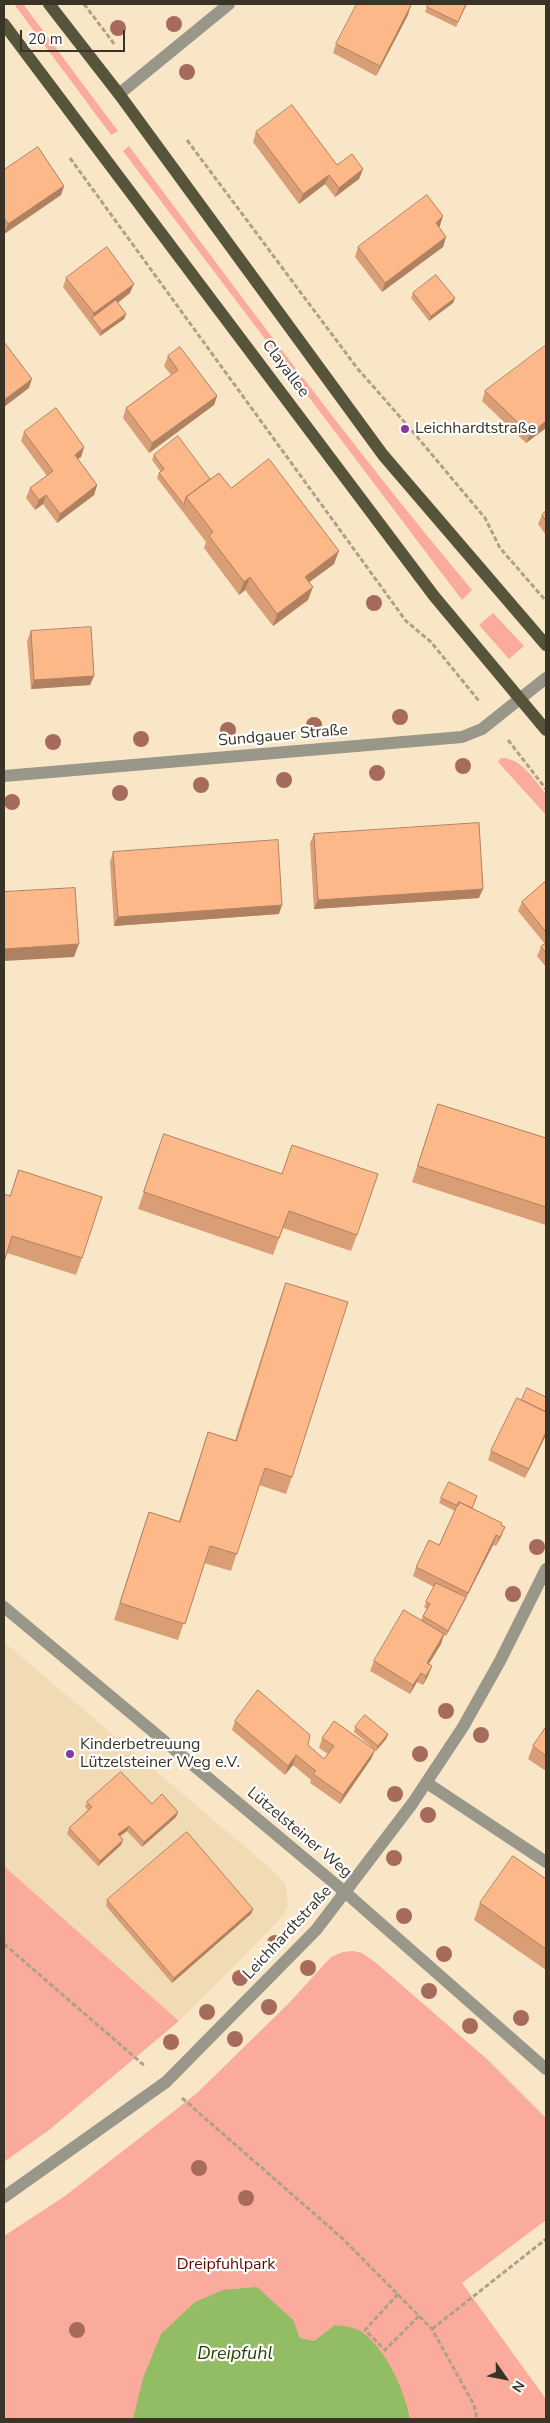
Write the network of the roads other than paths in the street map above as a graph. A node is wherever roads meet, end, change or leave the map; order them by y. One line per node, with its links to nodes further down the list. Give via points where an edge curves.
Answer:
1 (49, 4): 4 (main road, Clayallee)
2 (229, 4): 4 (street)
3 (4, 24): 7 (main road, Clayallee, via 434,596)
4 (119, 94): 5 (main road, Clayallee, via 383,455)
5 (546, 645)
6 (546, 678): 7 (street, Sundgauer Straße)
7 (519, 699): 8 (main road, Clayallee); 9 (street, Sundgauer Straße, via 482,729 462,737)
8 (546, 730)
9 (4, 776)
10 (546, 1569): 12 (street, Leichhardtstraße, via 463,1727)
11 (4, 1607): 14 (street, Lützelsteiner Weg)
12 (426, 1783): 13 (street); 14 (street, Leichhardtstraße)
13 (546, 1862)
14 (346, 1893): 15 (street, Lützelsteiner Weg); 16 (street, Leichhardtstraße, via 316,1930 166,2082)
15 (546, 2069)
16 (4, 2197)

